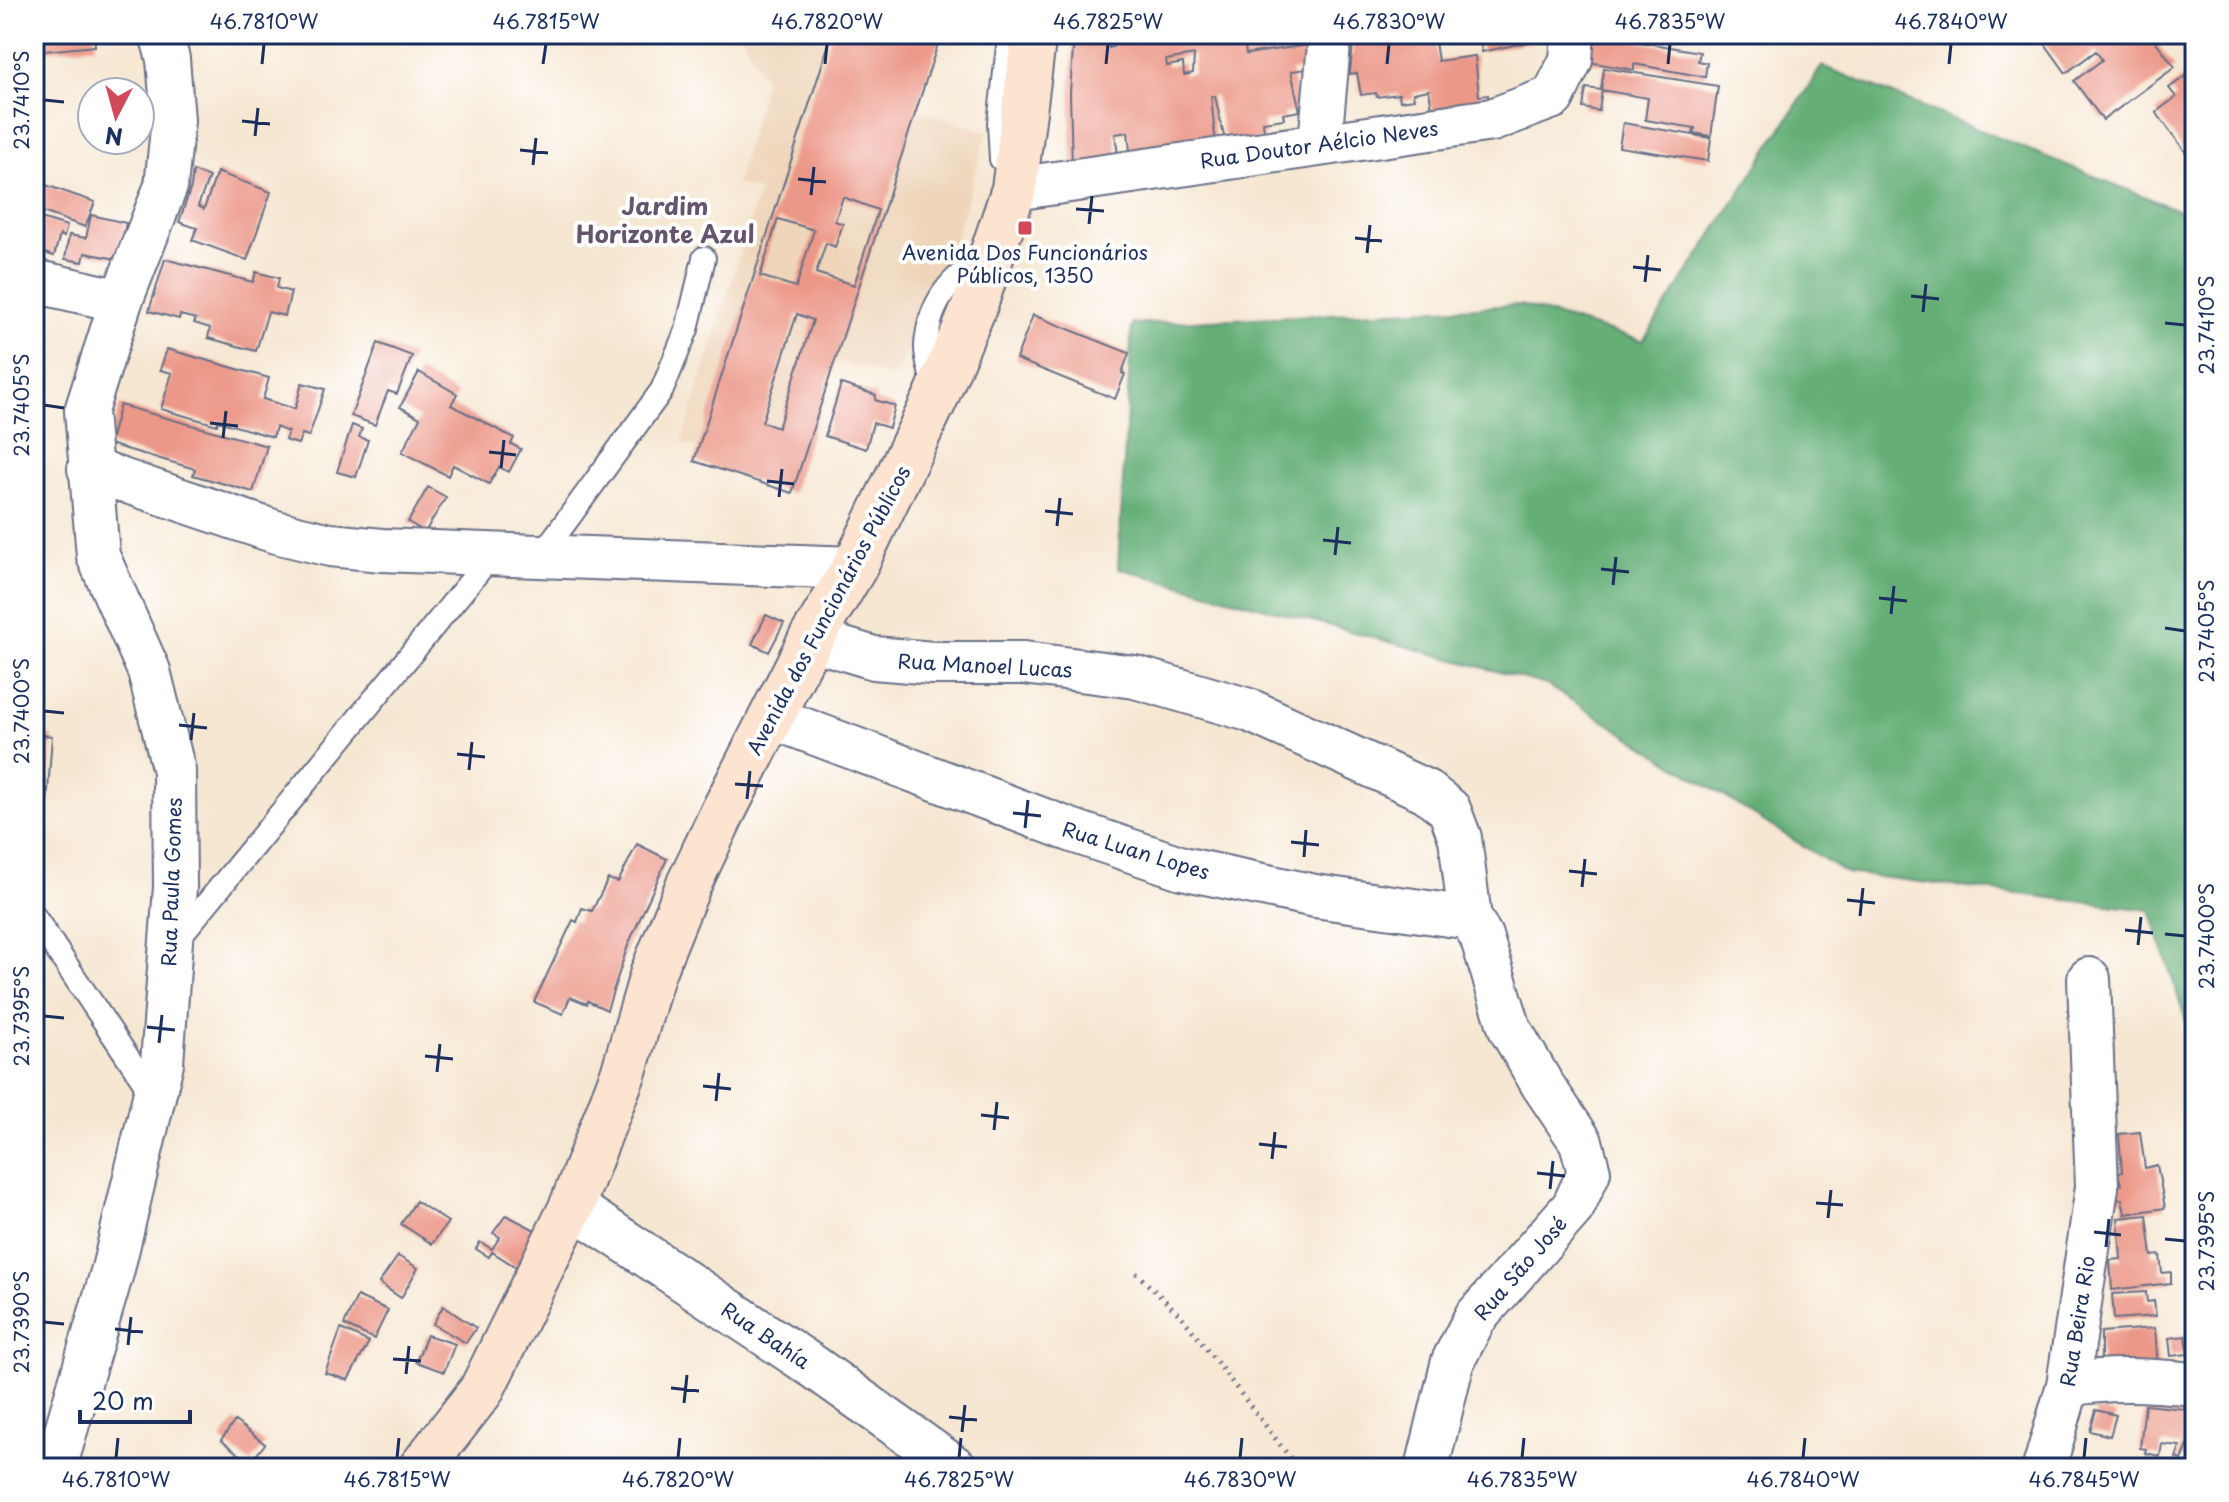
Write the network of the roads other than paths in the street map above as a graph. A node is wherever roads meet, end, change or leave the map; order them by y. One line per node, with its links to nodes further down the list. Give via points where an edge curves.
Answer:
1 (161, 34): 10 (street, Rua Paula Gomes, via 173,120 166,186)
2 (1012, 34): 7 (lane, via 999,123 1001,164)
3 (1034, 34): 7 (street, Avenida dos Funcionários Públicos)
4 (1330, 34): 6 (street)
5 (1573, 34): 6 (street, Rua Doutor Aélcio Neves, via 1571,60 1553,97 1492,120)
6 (1320, 142): 7 (street, Rua Doutor Aélcio Neves)
7 (1014, 189): 14 (street, Avenida dos Funcionários Públicos, via 975,305)
8 (704, 258): 13 (lane, via 687,329 662,390)
9 (34, 281): 10 (street)
10 (121, 301): 11 (street, Rua Paula Gomes, via 86,411)
11 (89, 469): 12 (street, via 330,545); 20 (street, Rua Paula Gomes, via 98,556 149,671 174,771)
12 (492, 555): 13 (street); 20 (lane)
13 (540, 557): 14 (street)
14 (854, 568): 15 (street, Avenida dos Funcionários Públicos)
15 (811, 639): 16 (street, Avenida dos Funcionários Públicos); 17 (street, Rua Manoel Lucas, via 874,658 1024,663 1135,677 1249,710)
16 (771, 717): 19 (street, Rua Luan Lopes, via 1182,868 1315,896); 23 (street, Avenida dos Funcionários Públicos, via 701,857 653,972 624,1071)
17 (1426, 791): 19 (street, Rua São José, via 1449,809 1460,838)
18 (34, 916): 22 (lane)
19 (1470, 918): 29 (street, Rua São José, via 1481,936 1510,1029 1581,1142 1589,1172 1573,1207 1475,1318 1453,1361)
20 (170, 948): 22 (street, Rua Paula Gomes, via 162,1063)
21 (2089, 979): 25 (street, Rua Beira Rio, via 2097,1187)
22 (154, 1095): 27 (street, Rua Paula Gomes, via 113,1269)
23 (572, 1206): 26 (street, Rua Bahía, via 814,1367); 28 (street, Avenida dos Funcionários Públicos, via 481,1391)
24 (2195, 1384): 25 (street, via 2132,1379)
25 (2068, 1385): 30 (street, Rua Beira Rio)
26 (929, 1461)
27 (55, 1468)
28 (421, 1468)
29 (1427, 1468)
30 (2044, 1468)

